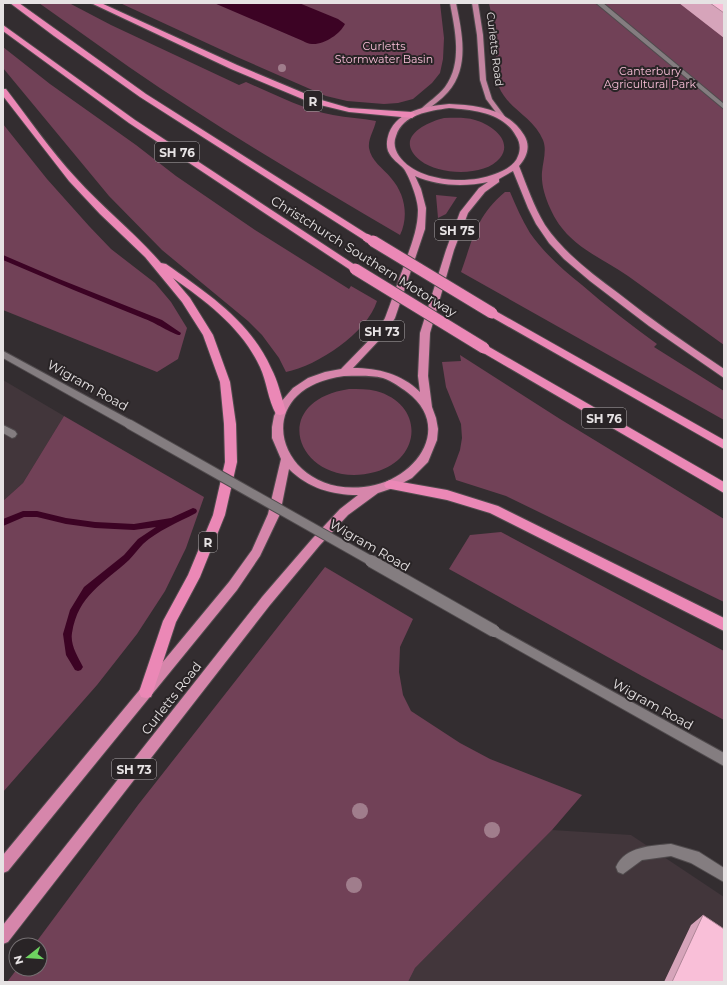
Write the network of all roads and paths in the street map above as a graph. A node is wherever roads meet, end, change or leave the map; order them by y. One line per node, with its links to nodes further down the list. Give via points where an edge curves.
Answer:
1 (14, 3): 23 (highway, Christchurch Southern Motorway / SH 76, bridge, via 179,119 367,238 492,313)
2 (95, 3): 10 (highway, R, via 234,68 315,101 349,110)
3 (453, 3): 9 (main road, SH 75, via 459,45 456,72 449,86)
4 (475, 3): 11 (main road, Curletts Road / SH 75, via 483,80 489,99)
5 (599, 3): 8 (main road)
6 (3, 27): 26 (highway, Christchurch Southern Motorway / SH 76, bridge, via 112,108 355,269 484,348)
7 (3, 90): 15 (highway, R, via 72,179)
8 (724, 108)
9 (422, 111): 10 (highway, SH 75); 11 (highway, via 449,106 464,107)
10 (412, 115): 13 (highway, SH 75, via 397,126 391,140 394,155)
11 (503, 118): 12 (highway, SH 75, via 513,125 523,141 524,149)
12 (515, 166): 14 (highway, SH 75); 20 (highway, via 534,213 557,245 593,279 637,314)
13 (408, 169): 14 (highway, via 439,181 458,183); 16 (highway, SH 75, via 417,189 422,218)
14 (501, 176): 17 (highway, SH 75, via 482,190 464,212)
15 (148, 255): 22 (highway, via 211,302 240,329 263,361); 29 (highway, R, via 186,300 208,335 225,382 231,462 219,515 194,577 170,621)
16 (405, 279): 19 (highway, SH 73, via 390,318 381,333)
17 (436, 298): 21 (highway, SH 73, via 425,333 423,351)
18 (3, 354): 30 (main road, Wigram Road, bridge)
19 (344, 372): 21 (highway, via 369,372 393,378 413,390); 22 (highway, via 323,376 305,385 290,397)
20 (724, 374)
21 (427, 406): 25 (highway, SH 73, via 433,424 432,442 425,459 410,474)
22 (280, 411): 24 (highway, via 276,427 278,444)
23 (724, 445)
24 (286, 460): 27 (highway, via 298,472 314,482 334,489); 29 (highway, Curletts Road / SH 73, via 274,514 256,553 233,586)
25 (390, 485): 27 (highway, SH 73); 28 (highway, via 447,495 494,509)
26 (724, 488)
27 (375, 489): 34 (highway, Curletts Road / SH 73, via 340,517 266,601)
28 (724, 625)
29 (146, 692): 31 (highway, Curletts Road / SH 73)
30 (724, 760)
31 (3, 866)
32 (623, 867): 33 (main road, via 639,854 670,850 694,857)
33 (724, 876)
34 (3, 937)

